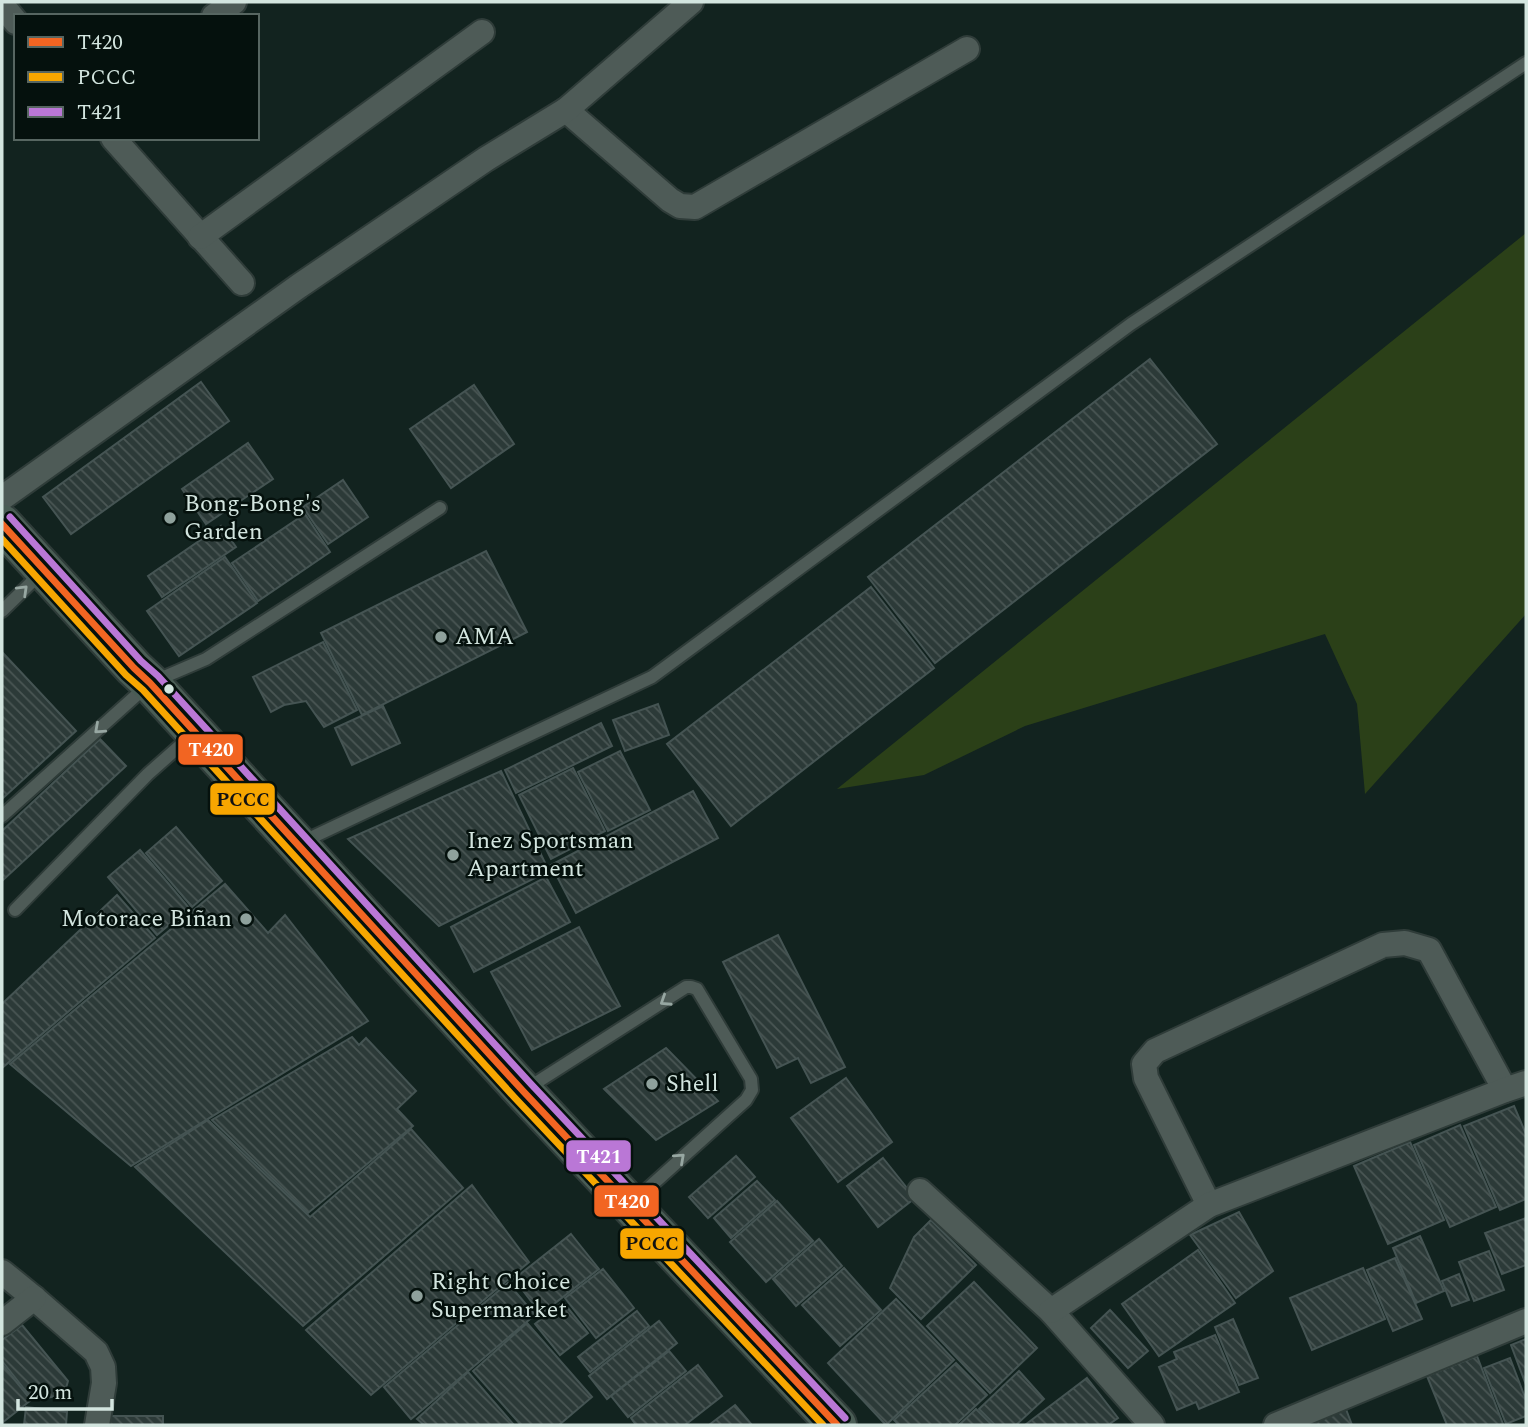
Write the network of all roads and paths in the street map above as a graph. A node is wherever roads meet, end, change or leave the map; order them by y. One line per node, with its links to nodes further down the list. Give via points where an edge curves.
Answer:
1 (234, 2): 4 (street)
2 (691, 2): 9 (street)
3 (2, 5): 5 (street)
4 (217, 14)
5 (14, 20)
6 (482, 32): 11 (street)
7 (967, 49): 9 (street, via 695,207 670,200)
8 (1526, 63): 21 (lane, via 1131,324 652,677)
9 (566, 110): 13 (street, via 299,286)
10 (115, 140): 11 (street)
11 (200, 237): 12 (street)
12 (242, 283)
13 (2, 498)
14 (440, 508): 18 (lane, via 206,659)
15 (2, 524): 16 (highway)
16 (44, 570): 17 (lane, one-way to 16); 18 (highway)
17 (2, 611)
18 (150, 683): 19 (highway); 20 (lane, one-way to 20)
19 (195, 733): 21 (highway); 22 (lane, via 148,774)
20 (2, 816)
21 (296, 845): 24 (highway)
22 (15, 910)
23 (1515, 1087): 27 (street); 27 (street, via 1430,950 1405,943 1383,945 1155,1051 1144,1065 1146,1078)
24 (523, 1091): 26 (highway); 26 (lane, one-way to 24, via 752,1090 751,1079 697,989 686,987)
25 (920, 1191): 30 (street)
26 (630, 1204): 34 (highway)
27 (1209, 1205): 30 (street)
28 (2, 1272): 29 (street)
29 (34, 1298): 32 (street); 33 (street, via 96,1352 104,1383)
30 (1051, 1311): 35 (street)
31 (1526, 1321): 36 (street)
32 (2, 1323)
33 (97, 1425)
34 (837, 1425)
35 (1152, 1425)
36 (1276, 1425)

